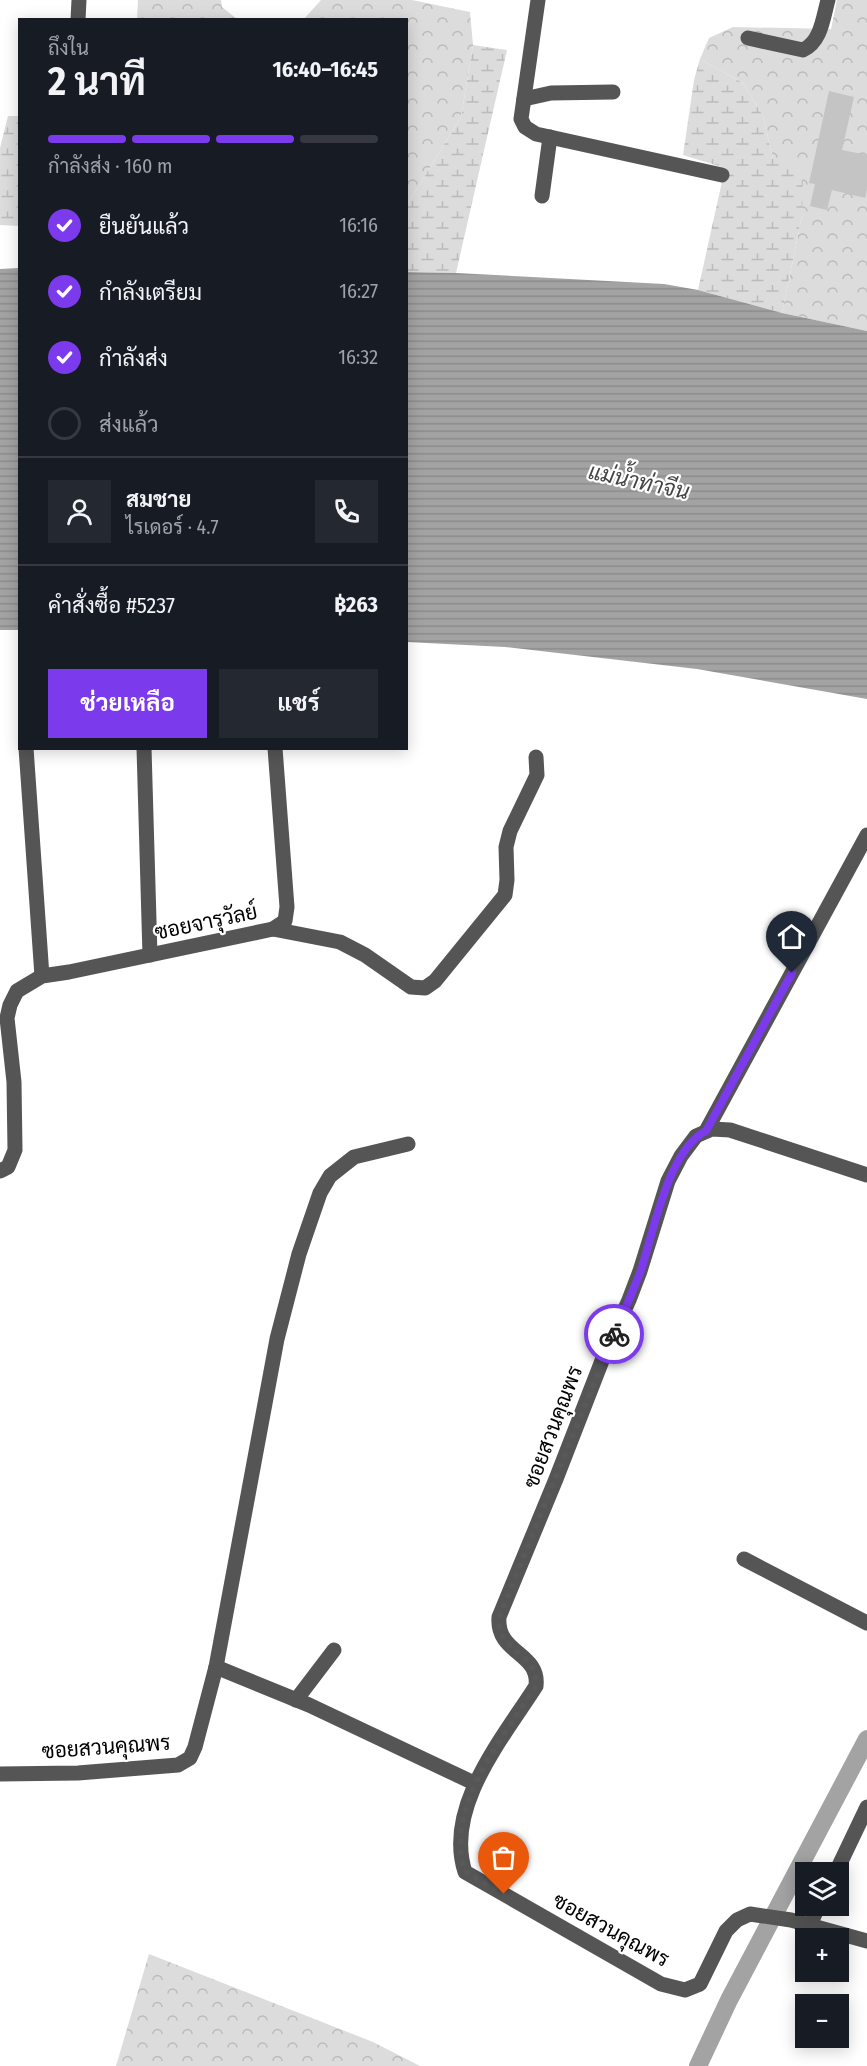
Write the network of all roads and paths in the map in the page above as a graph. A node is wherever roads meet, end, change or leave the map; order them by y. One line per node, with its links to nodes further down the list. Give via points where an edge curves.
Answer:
1 (79, 0): 4 (street)
2 (538, 0): 7 (street)
3 (828, 0): 5 (street, via 817,38 803,50)
4 (78, 18)
5 (748, 38)
6 (613, 92): 7 (street, via 550,93)
7 (524, 99): 8 (street, via 521,119 525,127)
8 (550, 137): 9 (street); 10 (street)
9 (722, 175)
10 (542, 196)
11 (26, 750): 18 (street)
12 (144, 750): 17 (street)
13 (275, 750): 16 (street, via 287,907 285,921)
14 (536, 757): 16 (street, ซอยจารุวัลย์, via 537,775 506,847 505,895 435,981 425,988 411,987 340,942)
15 (867, 835): 19 (street, ซอยสวนคุณพร)
16 (273, 929): 17 (street, ซอยจารุวัลย์)
17 (150, 955): 18 (street, ซอยจารุวัลย์)
18 (42, 976): 21 (street, ซอยจารุวัลย์, via 17,991 7,1018 14,1083 15,1150 8,1167)
19 (706, 1131): 22 (street, via 730,1130); 29 (street, ซอยสวนคุณพร, via 696,1136 668,1181 629,1300 499,1617 498,1630 534,1668 536,1686)
20 (408, 1144): 26 (street, ซอยสวนคุณพร, via 354,1158 330,1176 298,1254 277,1339)
21 (0, 1172)
22 (867, 1175)
23 (744, 1559): 24 (street)
24 (867, 1623)
25 (334, 1650): 27 (street)
26 (216, 1667): 27 (street); 28 (street, ซอยสวนคุณพร, via 195,1747 190,1758 178,1765)
27 (296, 1700): 29 (street)
28 (0, 1774)
29 (474, 1783): 33 (street, ซอยสวนคุณพร, via 460,1836 465,1872 661,1984 685,1990 700,1984 726,1931 750,1914)
30 (867, 1808): 31 (street)
31 (841, 1862)
32 (814, 1916): 33 (street)
33 (810, 1925): 34 (street, ซอยสวนคุณพร)
34 (816, 1928)
35 (849, 1940): 36 (street, ซอยสวนคุณพร)
36 (867, 1941)

